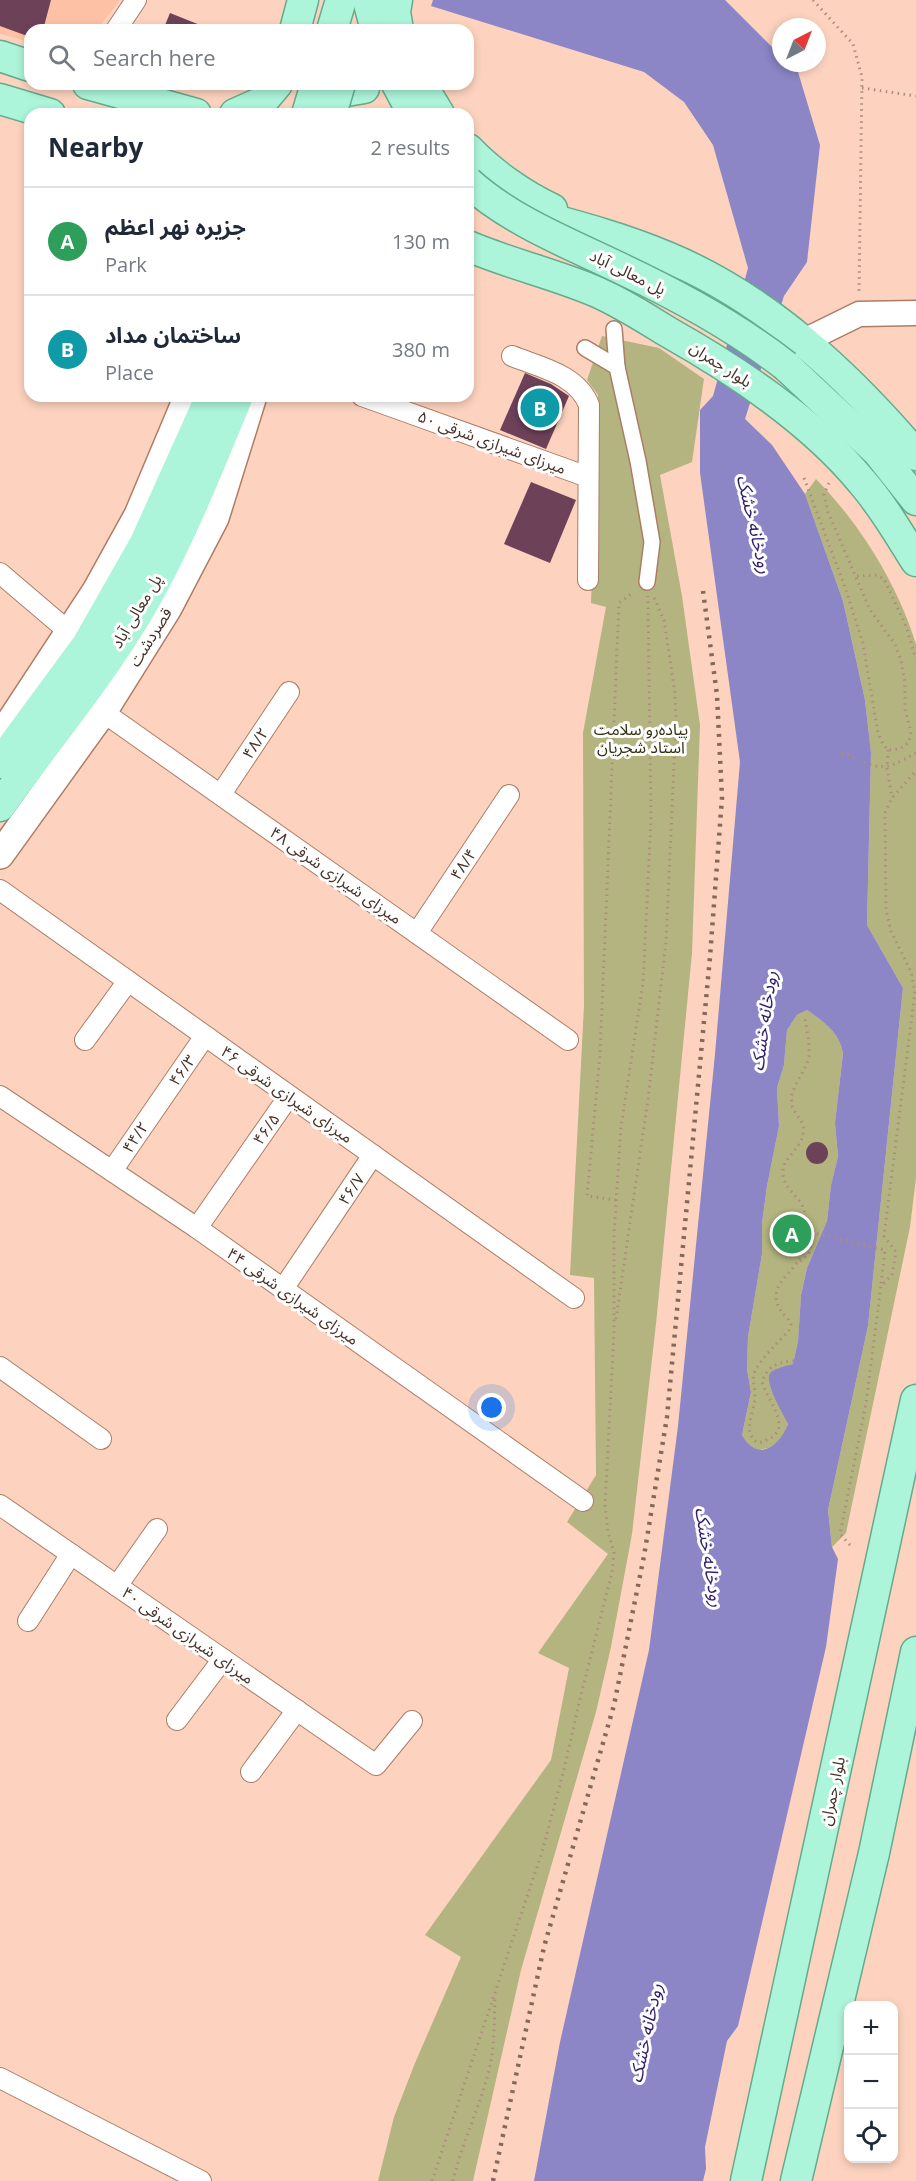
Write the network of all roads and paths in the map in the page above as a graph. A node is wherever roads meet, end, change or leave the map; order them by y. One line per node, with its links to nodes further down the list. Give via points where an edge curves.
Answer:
1 (136, 0): 8 (street)
2 (303, 0): 9 (main road)
3 (341, 0): 10 (main road)
4 (366, 0): 11 (main road); 12 (main road)
5 (386, 0): 13 (main road)
6 (397, 0): 14 (main road)
7 (813, 0): 17 (path, via 853,44)
8 (120, 24)
9 (297, 24)
10 (334, 24)
11 (358, 24)
12 (375, 24)
13 (379, 24)
14 (397, 24)
15 (0, 56): 16 (main road)
16 (24, 64)
17 (862, 88): 25 (path); 42 (path)
18 (110, 90): 28 (main road)
19 (272, 90): 29 (main road, via 262,102)
20 (314, 90): 30 (main road, bridge)
21 (319, 90): 24 (main road)
22 (400, 90): 32 (main road)
23 (425, 90): 33 (main road)
24 (356, 92): 31 (main road, bridge)
25 (916, 96)
26 (0, 99): 27 (main road)
27 (30, 108)
28 (174, 108)
29 (248, 108)
30 (309, 108)
31 (338, 108)
32 (410, 108)
33 (435, 108)
34 (474, 155): 37 (main road, via 539,203)
35 (474, 186): 56 (main road, پل معالی آباد, bridge, via 547,234 705,311 753,341 786,366 877,451)
36 (474, 198): 37 (main road)
37 (603, 234): 44 (main road, via 668,257 733,291)
38 (474, 248): 40 (main road, بلوار چمران)
39 (474, 258): 40 (main road)
40 (504, 261): 57 (main road, بلوار چمران, via 599,293 712,357 759,389 820,438 862,481)
41 (916, 313): 42 (street)
42 (859, 314): 44 (street)
43 (614, 329): 47 (street)
44 (793, 333): 52 (main road, via 886,419)
45 (585, 348): 47 (street)
46 (512, 356): 53 (street, via 564,377 585,393 589,405)
47 (617, 367): 61 (street, via 652,542)
48 (235, 402): 76 (main road, پل معالی آباد, via 152,589 107,660)
49 (251, 402): 65 (main road, قصردشت, via 215,518 168,608)
50 (379, 402): 53 (street, ۵۰ میرزای شیرازی شرقی)
51 (200, 404): 62 (main road, via 96,591); 70 (main road, پل معالی آباد, via 145,543 87,645)
52 (916, 455)
53 (588, 477): 60 (street)
54 (804, 478): 67 (path, via 863,644 879,733)
55 (830, 481): 59 (path, via 824,494 828,512)
56 (916, 500)
57 (916, 561)
58 (0, 573): 62 (street)
59 (857, 576): 63 (path, via 877,575 884,579); 67 (path, via 870,610 895,644 905,682 909,742 900,749)
60 (588, 580)
61 (647, 582): 90 (path, via 651,820 646,932 643,983 621,1127); 90 (path, via 619,603 600,1054 587,1196); 96 (path, via 664,620 676,721 666,942)
62 (68, 632): 66 (main road)
63 (916, 659)
64 (290, 692): 73 (street, ۴۸/۲)
65 (103, 712): 73 (street, ۴۸ میرزای شیرازی شرقی); 77 (main road, قصردشت)
66 (0, 736)
67 (888, 750): 71 (path)
68 (842, 753): 71 (path)
69 (916, 753): 71 (path)
70 (0, 763)
71 (887, 768): 75 (path)
72 (916, 771): 75 (path)
73 (221, 794): 79 (street, ۴۸ میرزای شیرازی شرقی)
74 (509, 795): 79 (street, ۴۸/۴)
75 (891, 798): 93 (path, via 885,813 886,910 915,992 884,1236 896,1252 892,1275)
76 (0, 806)
77 (0, 855)
78 (0, 890): 80 (street, ۴۶ میرزای شیرازی شرقی)
79 (417, 933): 84 (street, ۴۸ میرزای شیرازی شرقی)
80 (128, 981): 82 (street, ۴۶ میرزای شیرازی شرقی); 83 (street)
81 (805, 1017): 92 (path, via 809,1053 792,1104 804,1133 782,1173 802,1205 805,1219 804,1250)
82 (205, 1036): 86 (street, ۴۶ میرزای شیرازی شرقی); 87 (street, ۴۶/۳)
83 (85, 1040)
84 (568, 1040)
85 (0, 1096): 89 (street, ۴۴ میرزای شیرازی شرقی)
86 (290, 1096): 88 (street, ۴۶ میرزای شیرازی شرقی); 91 (street, ۴۶/۵)
87 (159, 1103): 89 (street, ۴۴/۲)
88 (374, 1155): 94 (street, ۴۶/۷); 95 (street, ۴۶ میرزای شیرازی شرقی)
89 (112, 1171): 91 (street, ۴۴ میرزای شیرازی شرقی)
90 (616, 1200): 96 (path)
91 (198, 1228): 94 (street, ۴۴ میرزای شیرازی شرقی)
92 (799, 1262): 93 (path, via 809,1254 814,1233 885,1250); 97 (path, via 775,1294 779,1308 789,1317 789,1330 756,1371 753,1382 755,1396 748,1430 758,1443 770,1440 780,1425 762,1382 765,1373 781,1362)
93 (881, 1286): 104 (path, via 866,1402 840,1534)
94 (283, 1289): 101 (street, ۴۴ میرزای شیرازی شرقی)
95 (574, 1298)
96 (614, 1332): 114 (path, via 605,1505 615,1553 612,1572 550,1821)
97 (794, 1361)
98 (0, 1367): 100 (street)
99 (916, 1400): 119 (main road, بلوار چمران)
100 (101, 1439)
101 (583, 1501)
102 (0, 1505): 105 (street, ۴۰ میرزای شیرازی شرقی)
103 (157, 1529): 106 (street)
104 (850, 1545)
105 (71, 1554): 106 (street, ۴۰ میرزای شیرازی شرقی); 107 (street)
106 (117, 1586): 109 (street, ۴۰ میرزای شیرازی شرقی)
107 (28, 1622)
108 (916, 1652): 120 (main road, via 874,1853)
109 (223, 1659): 110 (street, ۴۰ میرزای شیرازی شرقی); 111 (street)
110 (297, 1710): 112 (street, ۴۰ میرزای شیرازی شرقی, via 376,1765); 113 (street)
111 (177, 1720)
112 (412, 1721)
113 (251, 1772)
114 (495, 1992): 117 (path); 118 (path, via 490,2066)
115 (0, 2078): 116 (street)
116 (201, 2181)
117 (432, 2181)
118 (453, 2181)
119 (746, 2181)
120 (796, 2181)

